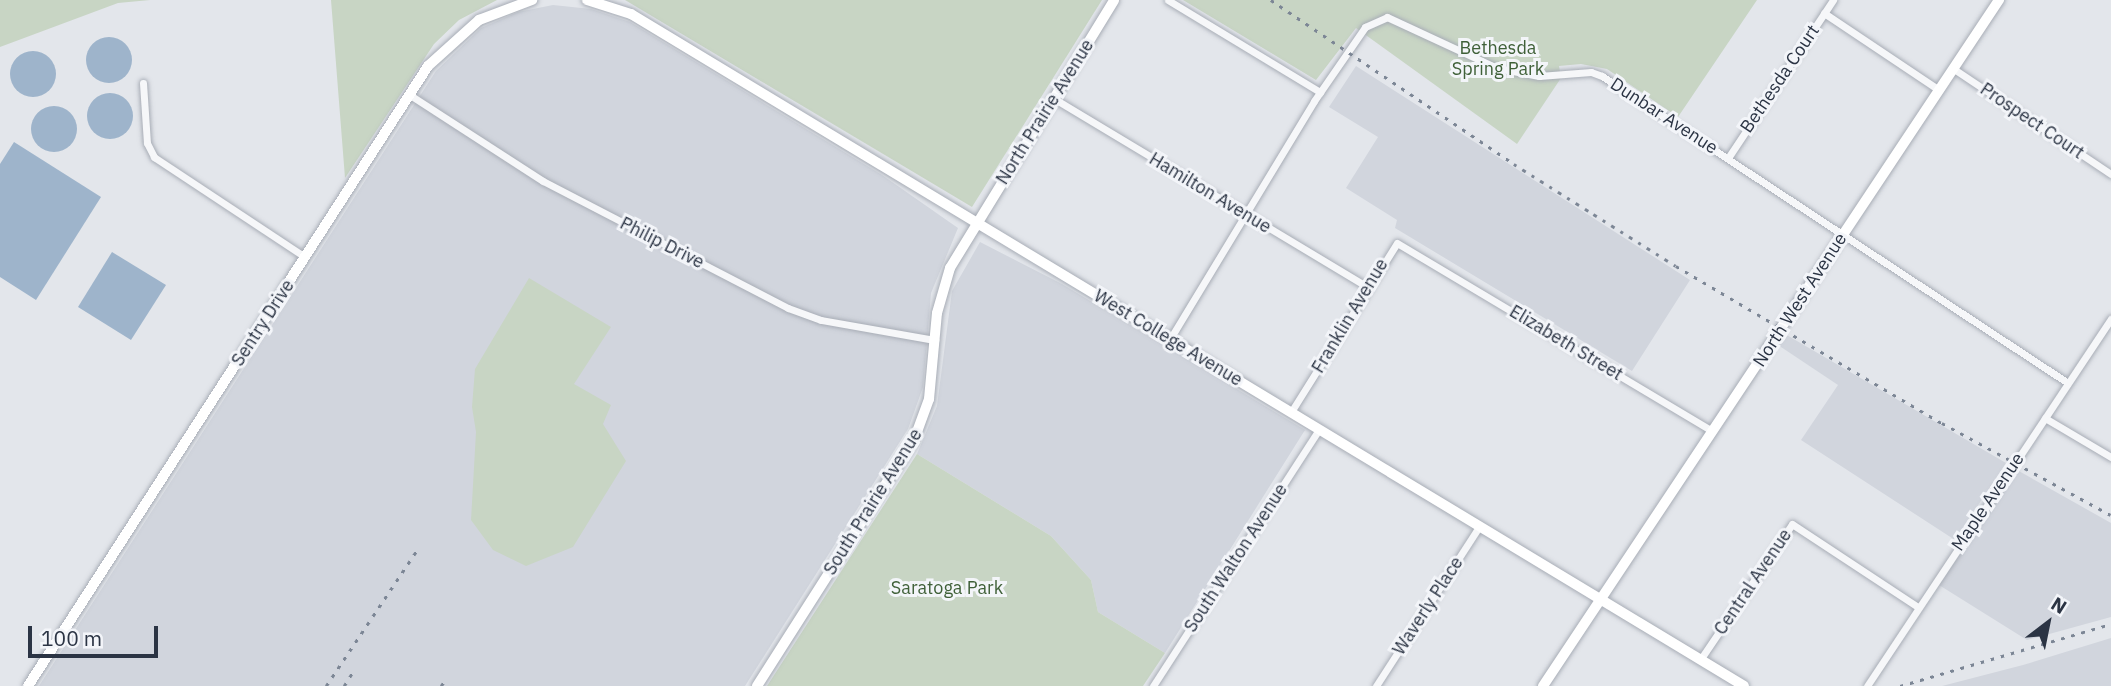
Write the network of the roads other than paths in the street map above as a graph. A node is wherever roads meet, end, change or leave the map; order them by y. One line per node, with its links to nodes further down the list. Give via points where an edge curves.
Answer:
1 (533, 0): 12 (street, Sentry Drive, via 492,13 461,32 435,57)
2 (587, 0): 17 (street, West College Avenue, via 631,14)
3 (1114, 0): 13 (street, North Prairie Avenue)
4 (1168, 0): 11 (street)
5 (2000, 0): 8 (street, North West Avenue)
6 (1829, 1): 7 (street, Bethesda Court)
7 (1824, 13): 10 (street); 14 (street, Bethesda Court)
8 (1954, 69): 10 (street, North West Avenue); 15 (street, Prospect Court)
9 (143, 83): 20 (street, via 147,143 154,157)
10 (1939, 90): 18 (street, North West Avenue)
11 (1320, 92): 14 (street, Dunbar Avenue, via 1365,27 1378,19 1394,18 1497,68 1539,76 1597,73); 16 (street, Dunbar Avenue)
12 (410, 95): 20 (street, Sentry Drive); 24 (street, Philip Drive, via 543,181 788,308 821,320)
13 (1053, 98): 16 (street, Hamilton Avenue); 17 (street, North Prairie Avenue)
14 (1728, 158): 18 (street, Dunbar Avenue)
15 (2111, 174)
16 (1245, 214): 21 (street, Hamilton Avenue); 23 (street, Dunbar Avenue)
17 (975, 224): 23 (street, West College Avenue); 24 (street, South Prairie Avenue, via 944,284)
18 (1843, 234): 25 (street, Dunbar Avenue); 29 (street, North West Avenue)
19 (1419, 254): 21 (street, Franklin Avenue, via 1395,244); 29 (street, Elizabeth Street)
20 (305, 257): 36 (street, Sentry Drive)
21 (1367, 287): 26 (street, Franklin Avenue)
22 (2111, 319): 25 (street, Maple Avenue)
23 (1170, 339): 26 (street, West College Avenue)
24 (935, 340): 37 (street, South Prairie Avenue, via 929,399 915,439)
25 (2068, 383): 27 (street, Maple Avenue)
26 (1291, 412): 28 (street, West College Avenue)
27 (2045, 418): 30 (street); 33 (street, Maple Avenue)
28 (1319, 429): 31 (street, West College Avenue); 38 (street, South Walton Avenue)
29 (1712, 431): 32 (street, North West Avenue)
30 (2111, 457)
31 (1479, 527): 32 (street, West College Avenue); 35 (street, Waverly Place)
32 (1600, 600): 34 (street, West College Avenue); 39 (street, North West Avenue)
33 (1918, 607): 34 (street, Central Avenue, via 1792,524); 41 (street, Maple Avenue)
34 (1700, 660): 40 (street, West College Avenue)
35 (1381, 685)
36 (28, 686)
37 (757, 686)
38 (1153, 686)
39 (1544, 686)
40 (1744, 686)
41 (1867, 686)

